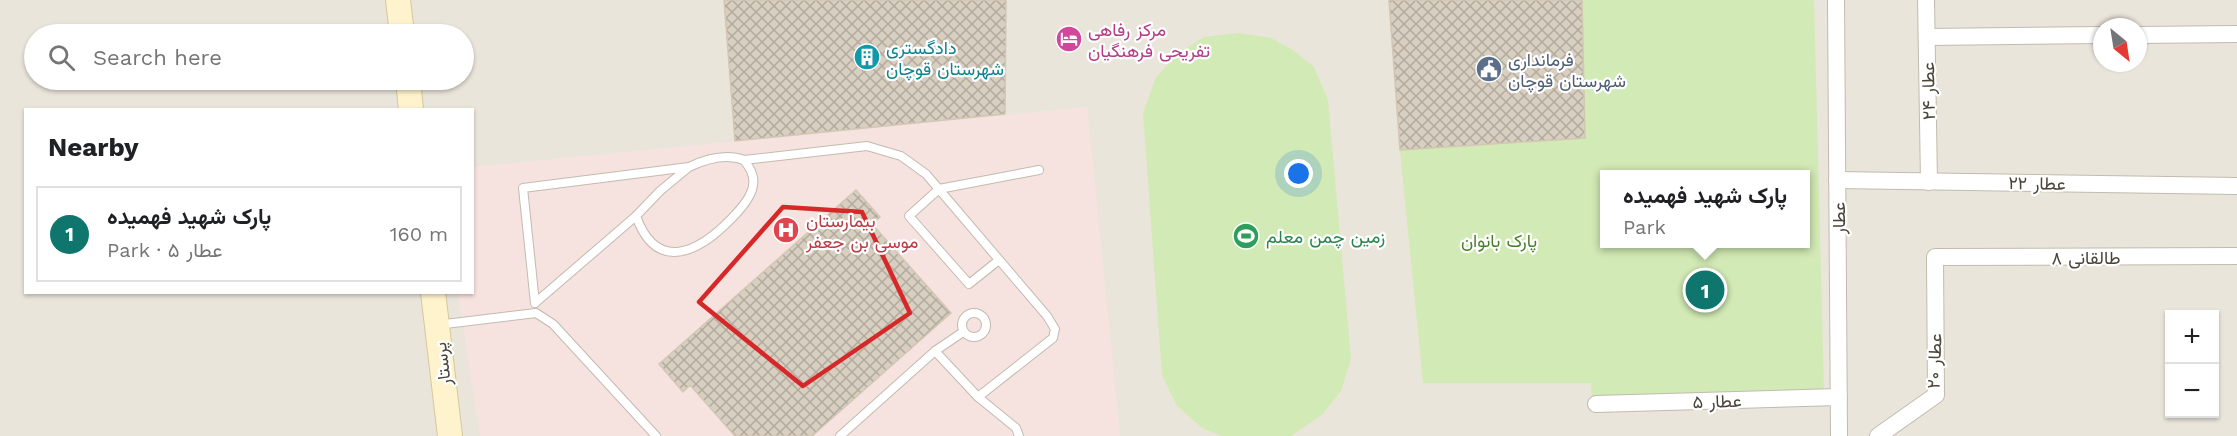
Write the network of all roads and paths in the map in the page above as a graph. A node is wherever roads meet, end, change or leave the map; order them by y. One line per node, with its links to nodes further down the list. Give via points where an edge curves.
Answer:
1 (398, 0): 4 (street)
2 (1836, 0): 14 (street, عطار)
3 (1926, 0): 8 (street, عطار ۲۴)
4 (401, 24)
5 (2237, 34): 7 (street)
6 (2093, 35): 8 (street)
7 (2147, 35)
8 (1927, 37): 15 (street, عطار ۲۴)
9 (409, 90): 10 (street)
10 (411, 108)
11 (744, 160): 12 (lane, via 720,157); 17 (lane, via 867,146 901,156); 18 (lane, via 753,176 749,197 707,242 679,254 661,249 639,226)
12 (689, 167): 18 (lane); 18 (lane, via 523,188 535,303)
13 (1039, 170): 17 (lane)
14 (1837, 180): 15 (street, عطار ۲۲); 27 (street, عطار)
15 (1929, 182): 16 (street, عطار ۲۲)
16 (2237, 186)
17 (939, 189): 21 (lane); 21 (lane, via 909,216 969,284)
18 (636, 216)
19 (2237, 256): 20 (street, طالقانی ۸)
20 (1935, 257): 34 (street, عطار ۲۰, via 1936,395)
21 (999, 260): 26 (lane, via 1047,316 1054,329 1053,338)
22 (433, 294): 23 (street, پرستار)
23 (437, 325): 29 (street, پرستار); 30 (lane, via 536,313 553,324)
24 (963, 332): 25 (lane)
25 (934, 351): 26 (lane); 31 (lane)
26 (978, 397): 32 (lane, via 1016,429)
27 (1839, 397): 28 (street, عطار ۵); 33 (street, عطار)
28 (1596, 404)
29 (450, 436)
30 (656, 436)
31 (840, 436)
32 (1019, 436)
33 (1839, 436)
34 (1878, 436)

